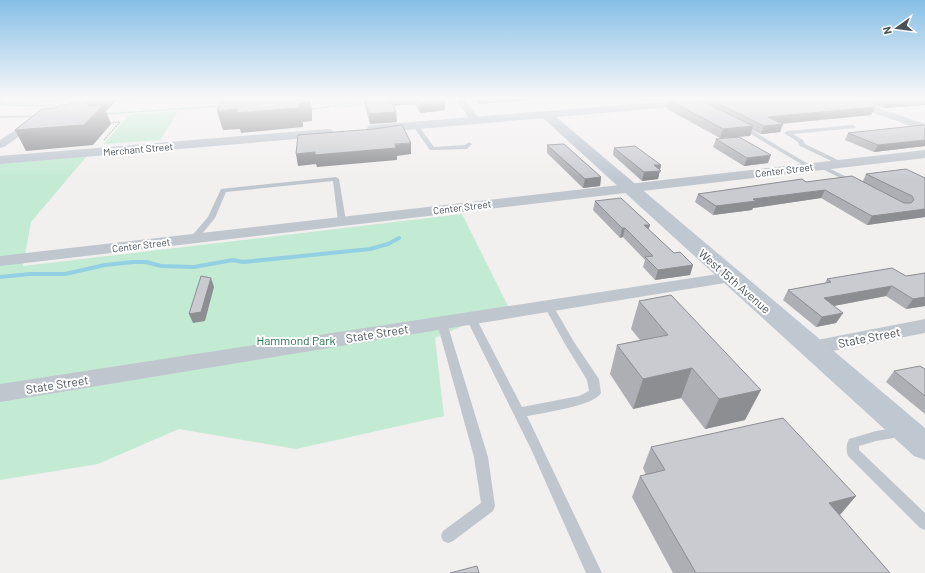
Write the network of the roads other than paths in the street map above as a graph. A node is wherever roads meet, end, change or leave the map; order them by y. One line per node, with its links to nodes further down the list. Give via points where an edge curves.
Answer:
1 (28, 126): 9 (street)
2 (416, 126): 6 (main road, via 398,131); 8 (lane, via 432,149 467,147)
3 (568, 126): 15 (main road, West 15th Avenue)
4 (739, 126): 13 (lane, via 771,145)
5 (853, 127): 12 (lane, via 787,133 801,141 802,145)
6 (358, 131)
7 (342, 132): 11 (main road, Merchant Street, via 327,137)
8 (469, 144)
9 (0, 145)
10 (925, 154): 12 (street, Center Street)
11 (0, 160)
12 (840, 163): 13 (street, Center Street)
13 (815, 166): 14 (lane); 15 (street, Center Street)
14 (861, 187)
15 (630, 188): 16 (street, Center Street); 19 (main road, West 15th Avenue)
16 (342, 221): 17 (street, Center Street); 17 (lane, via 336,179 224,190 211,218)
17 (194, 238): 18 (street, Center Street)
18 (0, 261)
19 (731, 277): 20 (street, State Street); 24 (main road, West 15th Avenue)
20 (549, 306): 21 (street, State Street); 26 (lane, via 593,379 595,393 582,400)
21 (472, 318): 22 (street, State Street); 26 (lane)
22 (442, 323): 25 (street, State Street); 30 (lane, via 481,457 488,506)
23 (925, 326): 24 (street, State Street)
24 (812, 348): 27 (main road, West 15th Avenue)
25 (0, 393)
26 (519, 413): 31 (lane)
27 (906, 431): 28 (main road, West 15th Avenue); 29 (lane, via 853,443 853,452)
28 (925, 447)
29 (925, 523)
30 (448, 536)
31 (594, 573)

